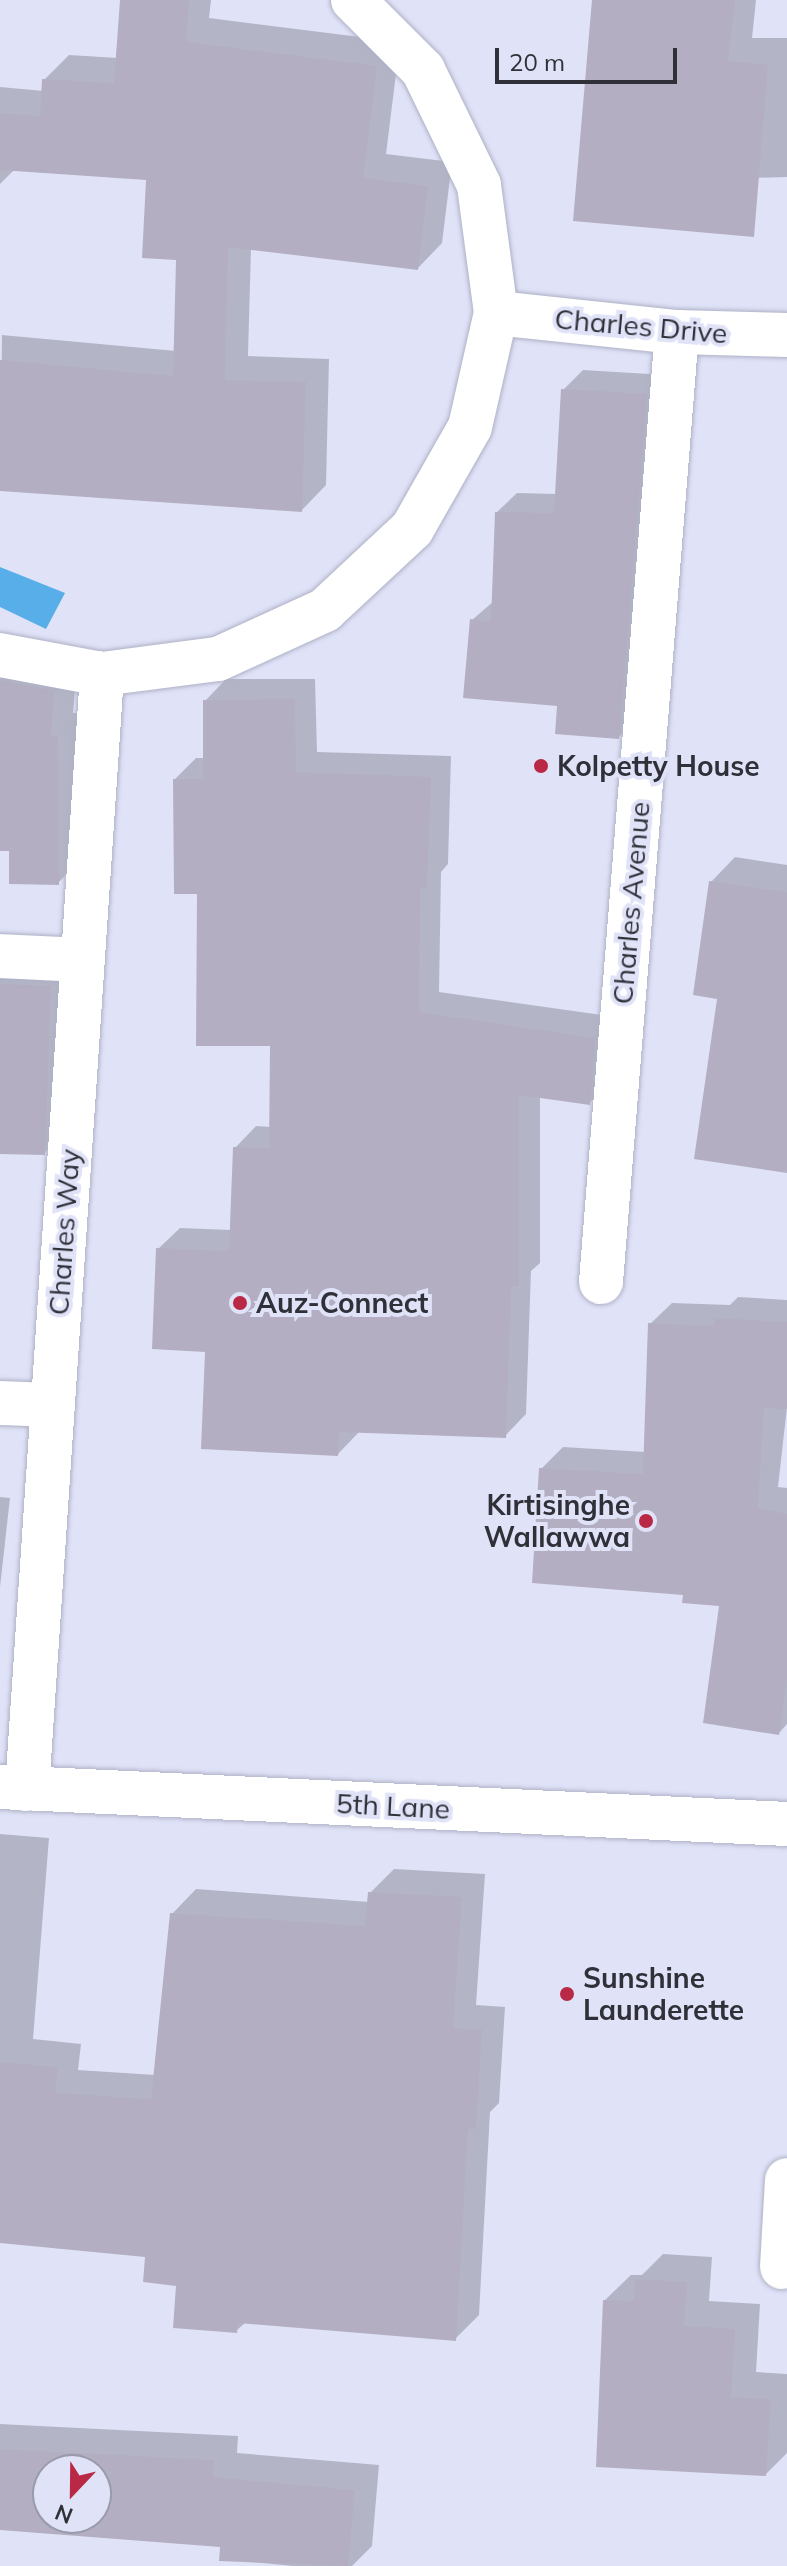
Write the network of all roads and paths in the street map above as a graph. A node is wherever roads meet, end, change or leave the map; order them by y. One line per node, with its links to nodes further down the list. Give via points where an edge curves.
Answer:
1 (353, 0): 2 (street, via 423,70 479,185)
2 (496, 313): 3 (street, Charles Drive); 6 (street, via 470,427 412,529 325,610 218,659)
3 (677, 332): 4 (street, Charles Drive); 9 (street, Charles Avenue)
4 (787, 335)
5 (0, 655): 6 (street)
6 (102, 674): 8 (street, Charles Way)
7 (0, 956): 8 (street)
8 (82, 960): 11 (street, Charles Way)
9 (601, 1282)
10 (0, 1403): 11 (street)
11 (53, 1405): 12 (street, Charles Way)
12 (14, 1788): 13 (street, 5th Lane)
13 (787, 1824)
14 (787, 2180): 15 (street)
15 (782, 2267)

